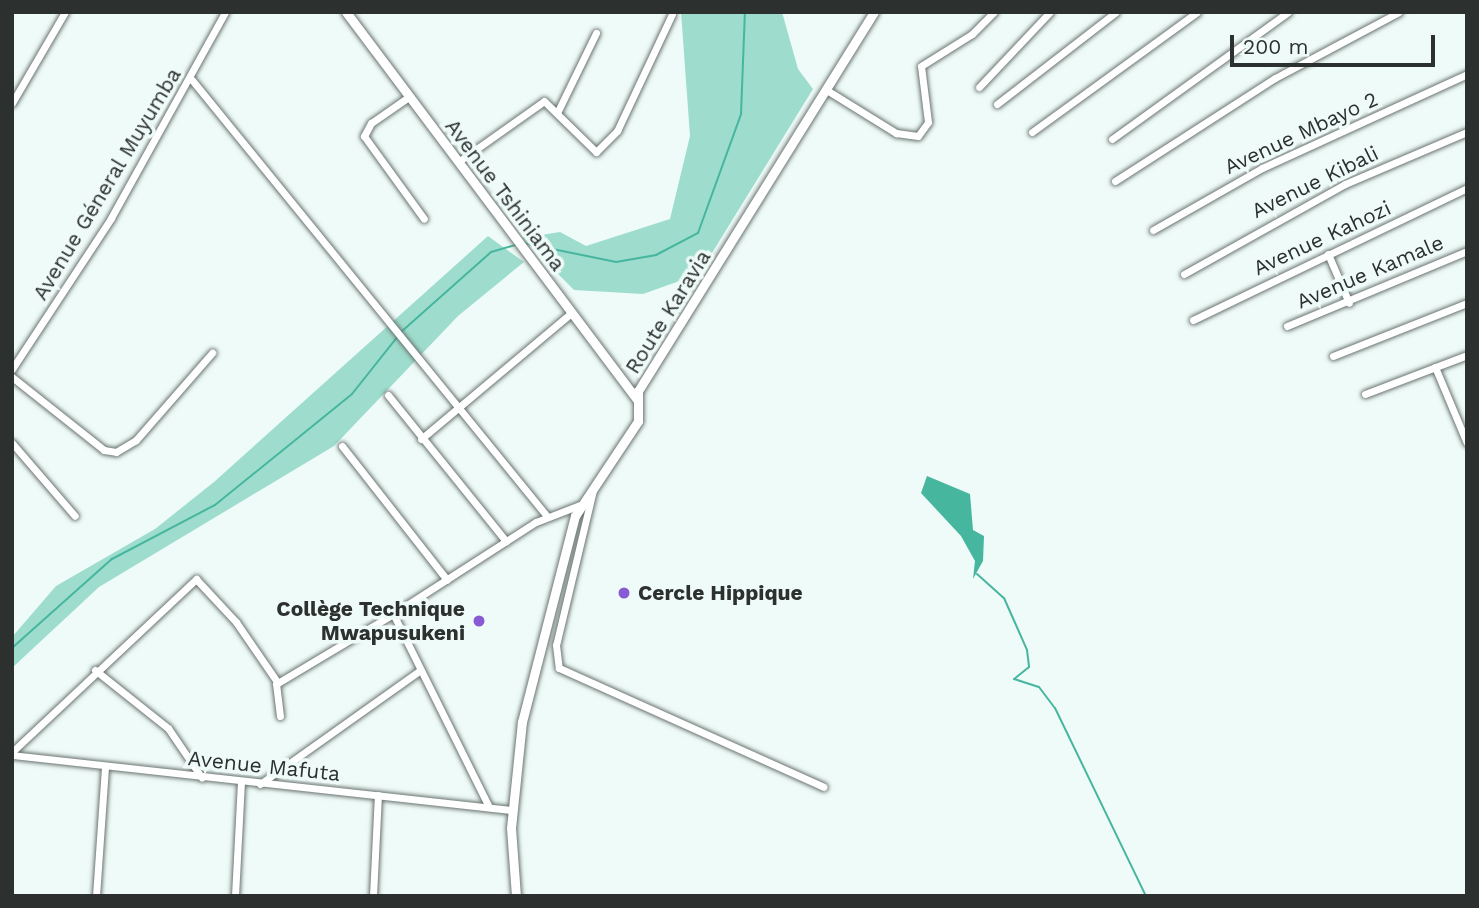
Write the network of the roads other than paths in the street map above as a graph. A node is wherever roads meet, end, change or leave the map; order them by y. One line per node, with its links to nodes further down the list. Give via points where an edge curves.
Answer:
1 (65, 12): 18 (street)
2 (225, 12): 14 (street, Avenue Géneral Muyumba)
3 (345, 12): 17 (street, Avenue Tshiniama)
4 (874, 12): 16 (street, Route Karavia)
5 (994, 12): 16 (street, via 950,51 921,66 928,121 918,136 896,133)
6 (1050, 12): 15 (street)
7 (1116, 12): 19 (street)
8 (1198, 12): 21 (street)
9 (1288, 12): 23 (street)
10 (1399, 12): 25 (street, via 1275,78)
11 (672, 14): 20 (street, via 617,131 597,151)
12 (596, 33): 20 (street)
13 (1467, 74): 28 (street, Avenue Mbayo 2, via 1262,168)
14 (192, 80): 41 (street, Avenue Géneral Muyumba); 48 (street)
15 (979, 87)
16 (825, 89): 43 (street, Route Karavia, via 797,143)
17 (410, 96): 24 (street, Avenue Tshiniama); 27 (street, via 371,123 364,136)
18 (12, 103)
19 (997, 104)
20 (557, 113): 24 (street, via 542,102)
21 (1032, 132)
22 (1467, 132): 31 (street, Avenue Kibali, via 1345,184)
23 (1112, 139)
24 (458, 162): 34 (street, Avenue Tshiniama)
25 (1115, 181)
26 (1467, 188): 30 (street, Avenue Kahozi)
27 (424, 219)
28 (1153, 230)
29 (1467, 251): 32 (street, Avenue Kamale)
30 (1328, 254): 32 (street); 35 (street, Avenue Kahozi)
31 (1184, 274)
32 (1349, 303): 36 (street, Avenue Kamale)
33 (1467, 303): 39 (street)
34 (571, 313): 44 (street, Avenue Tshiniama); 48 (street)
35 (1193, 320)
36 (1287, 326)
37 (212, 353): 42 (street, via 136,440 116,452 104,450)
38 (1467, 355): 40 (street)
39 (1333, 356)
40 (1435, 367): 45 (street); 51 (street)
41 (12, 369)
42 (12, 377)
43 (643, 384): 44 (street); 47 (street, Route Karavia)
44 (627, 386): 47 (street, Avenue Tshiniama)
45 (1365, 394)
46 (388, 395): 49 (street)
47 (637, 400): 53 (street, Route Karavia, via 638,421)
48 (460, 407): 49 (street); 55 (street)
49 (421, 439): 57 (street)
50 (12, 443): 56 (street)
51 (1467, 443)
52 (342, 446): 58 (street)
53 (594, 486): 54 (street, Route Karavia); 69 (street, via 556,645 559,668)
54 (580, 505): 55 (street); 72 (street, Route Karavia, via 531,674)
55 (547, 515): 57 (street)
56 (75, 516)
57 (506, 541): 58 (street)
58 (447, 580): 59 (street)
59 (393, 614): 61 (street); 62 (street)
60 (95, 670): 62 (street, via 198,579); 64 (street); 66 (street, via 167,728)
61 (419, 671): 68 (street); 71 (street)
62 (278, 683): 63 (street, via 273,691)
63 (280, 716)
64 (12, 754): 65 (street, Avenue Mafuta)
65 (105, 766): 66 (street, Avenue Mafuta); 73 (street)
66 (202, 778): 67 (street, Avenue Mafuta)
67 (240, 782): 68 (street, Avenue Mafuta); 74 (street)
68 (259, 784): 70 (street, Avenue Mafuta)
69 (824, 788)
70 (378, 795): 71 (street, Avenue Mafuta); 75 (street)
71 (489, 807): 72 (street, Avenue Mafuta)
72 (512, 810): 76 (street, Route Karavia)
73 (96, 896)
74 (235, 896)
75 (373, 896)
76 (516, 896)

